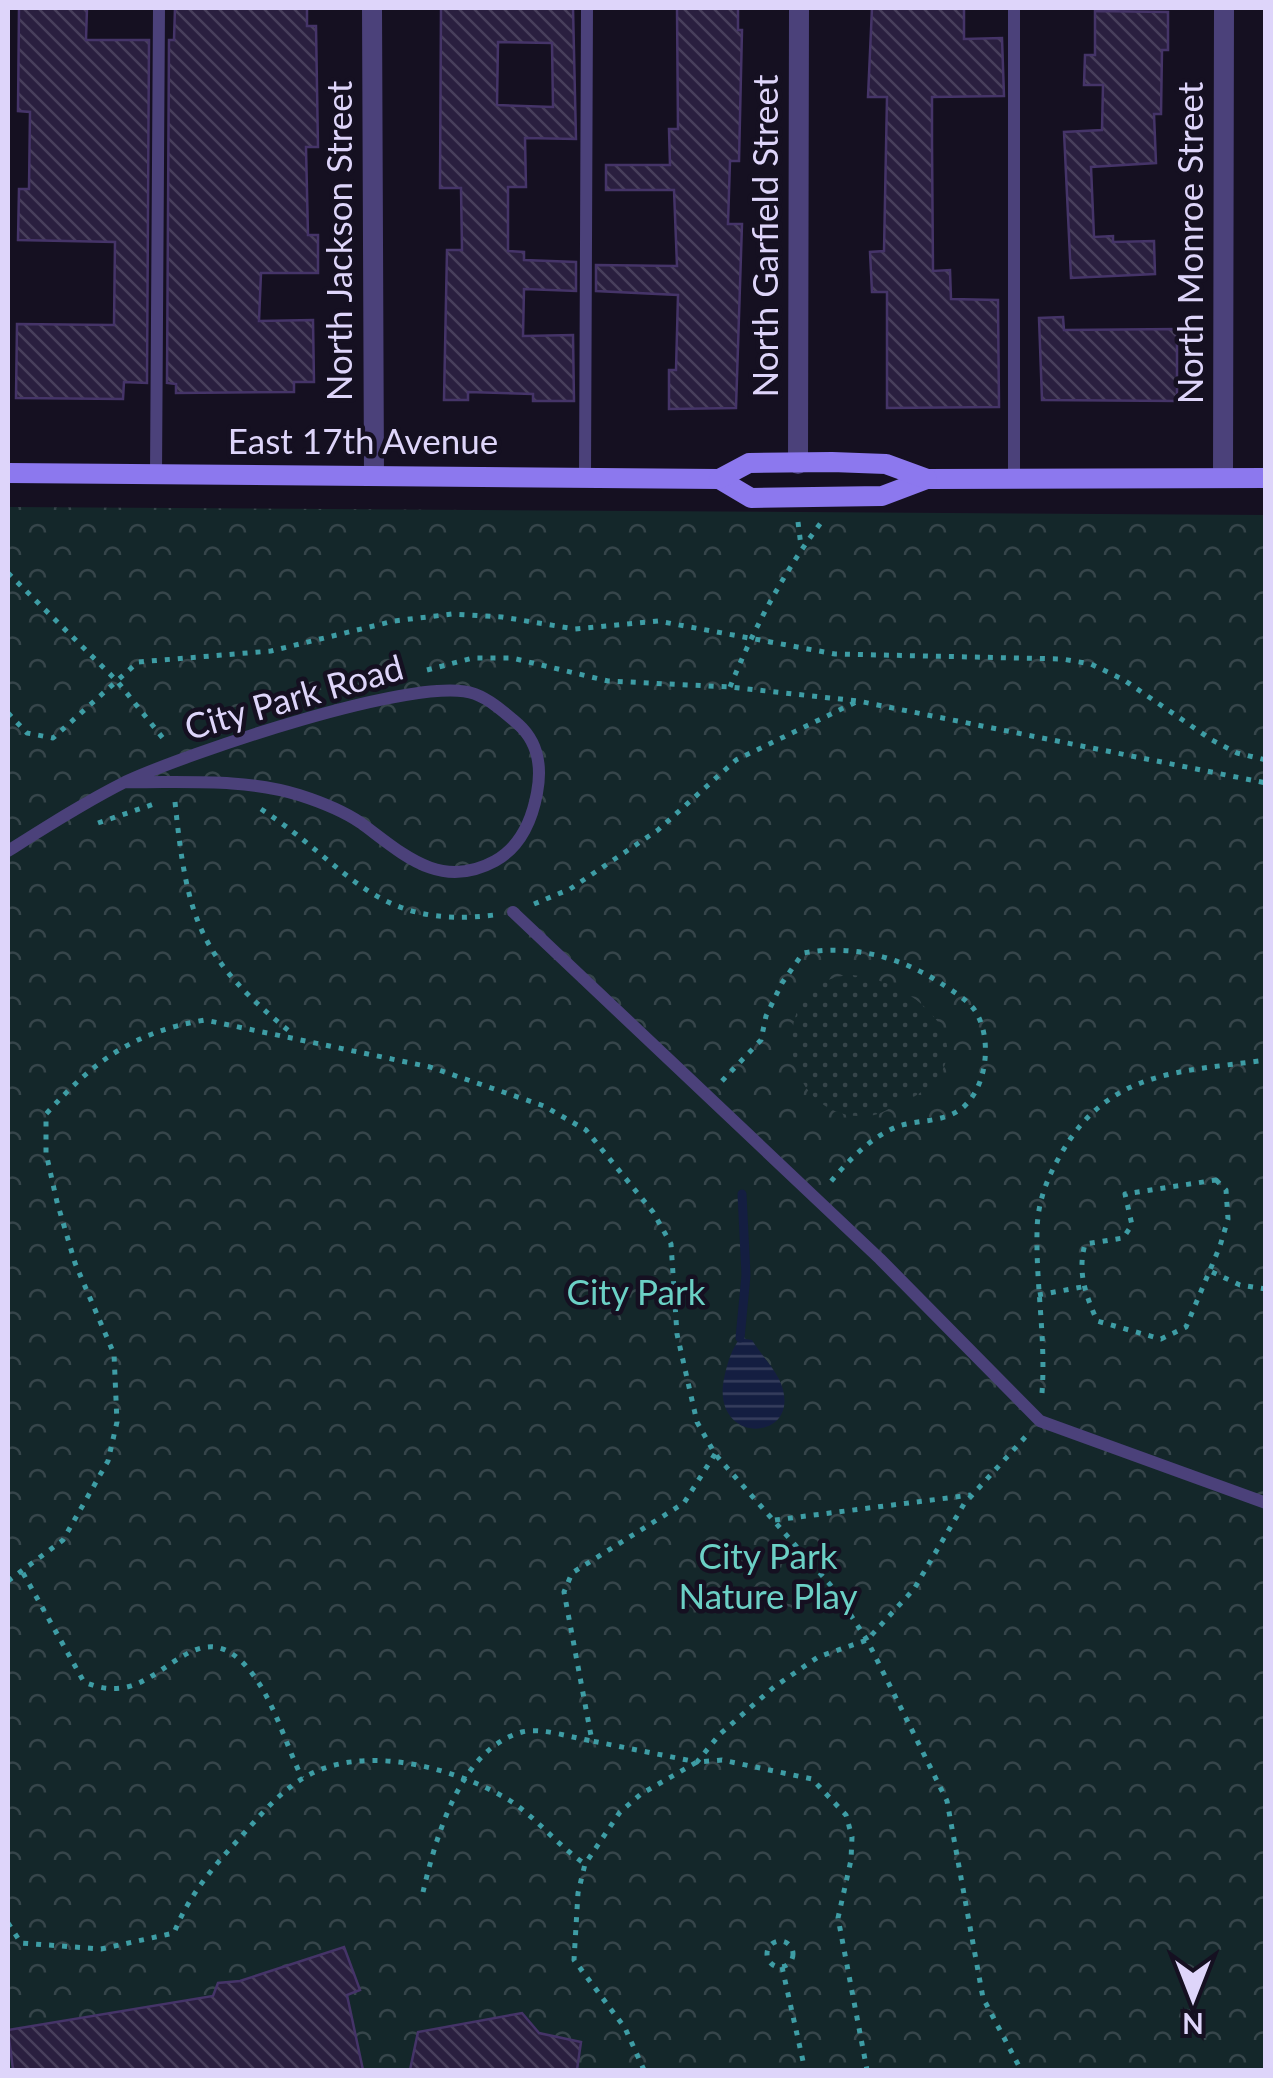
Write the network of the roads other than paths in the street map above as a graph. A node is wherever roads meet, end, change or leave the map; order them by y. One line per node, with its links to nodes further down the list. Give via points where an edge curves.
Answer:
1 (159, 8): 9 (lane)
2 (372, 8): 10 (street, North Jackson Street)
3 (587, 8): 11 (lane)
4 (800, 8): 7 (street, North Garfield Street)
5 (1014, 8): 12 (lane)
6 (1224, 8): 13 (street, North Monroe Street)
7 (798, 464): 15 (main road, East 17th Avenue, via 749,464); 16 (main road, East 17th Avenue, via 886,464)
8 (8, 474): 9 (main road, East 17th Avenue)
9 (156, 474): 10 (main road, East 17th Avenue)
10 (374, 475): 11 (main road, East 17th Avenue)
11 (584, 475): 15 (main road, East 17th Avenue)
12 (1014, 477): 13 (main road, East 17th Avenue); 16 (main road, East 17th Avenue)
13 (1223, 478): 14 (main road, East 17th Avenue)
14 (1266, 478)
15 (719, 479): 16 (main road, East 17th Avenue, via 751,498 882,496)
16 (927, 479)
17 (126, 782): 17 (lane, City Park Road, via 242,784 293,793 328,804 411,863 446,874 504,856 525,831 539,758 525,731 472,692 421,692 311,719); 18 (lane, City Park Road)
18 (8, 851)
19 (513, 912): 20 (lane, via 1040,1421)
20 (1266, 1503)

